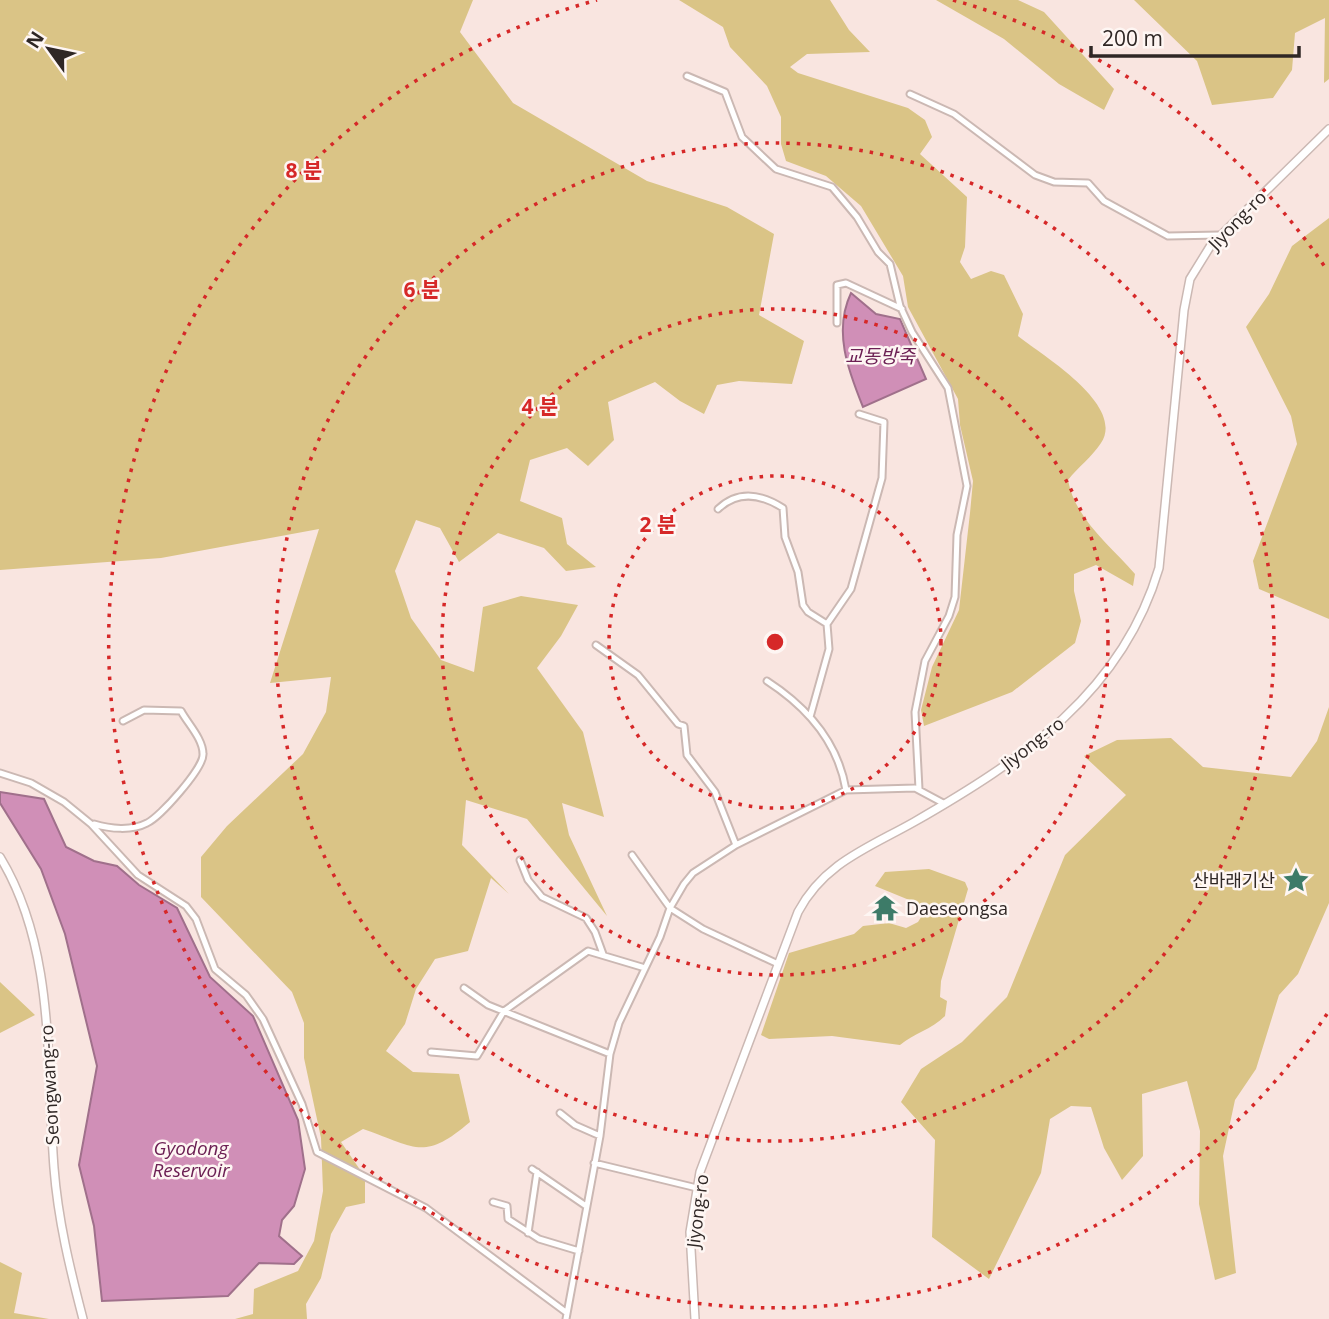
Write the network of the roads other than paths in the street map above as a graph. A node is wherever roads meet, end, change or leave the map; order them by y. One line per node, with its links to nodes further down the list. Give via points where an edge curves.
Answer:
1 (687, 76): 5 (street, via 725,92 743,137 776,169 832,187 890,264)
2 (910, 94): 4 (street, via 954,114 1035,175 1054,182 1088,183 1104,201 1168,236)
3 (1329, 129): 4 (street, Jiyong-ro)
4 (1220, 235): 17 (street, Jiyong-ro, via 1199,261 1184,310 1166,518 1159,568 1145,608 1127,643 1088,697 1024,753)
5 (902, 309): 6 (street, via 845,283 837,285); 15 (street, via 948,388 967,486 957,535 955,597 925,661 915,712)
6 (837, 323)
7 (859, 414): 9 (street, via 884,422 882,478 851,589)
8 (718, 509): 9 (street, via 740,495 759,497 783,508 785,537 798,572 803,605)
9 (827, 624): 12 (street, via 829,649)
10 (596, 645): 19 (street, via 638,675 684,726 687,755 719,799)
11 (767, 681): 12 (street, via 788,694)
12 (810, 717): 16 (street, via 835,748)
13 (123, 721): 18 (street, via 144,710 181,711 201,745 202,761 190,783 148,823 120,828)
14 (0, 773): 18 (street, via 47,792)
15 (919, 789): 16 (street); 17 (street)
16 (846, 790): 19 (street)
17 (943, 803): 25 (street, Jiyong-ro, via 823,875 798,912)
18 (91, 824): 39 (street, via 138,875 191,912 215,969 246,995 263,1019 302,1104 317,1152 426,1208)
19 (736, 845): 23 (street, via 693,873)
20 (632, 855): 23 (street)
21 (0, 857): 40 (street, Seongwang-ro, via 25,908 40,965 60,1227)
22 (520, 860): 24 (street, via 542,897 586,918)
23 (670, 908): 25 (street); 26 (street)
24 (603, 954): 26 (street); 28 (street, via 588,951)
25 (778, 964): 34 (street, Jiyong-ro)
26 (645, 968): 30 (street)
27 (464, 988): 28 (street, via 479,1001)
28 (504, 1011): 29 (street, via 477,1056); 30 (street)
29 (431, 1052)
30 (610, 1054): 32 (street)
31 (560, 1113): 32 (street)
32 (600, 1136): 33 (street)
33 (594, 1163): 34 (street); 36 (street)
34 (696, 1188): 41 (street, Jiyong-ro, via 690,1232)
35 (494, 1202): 37 (street, via 507,1206 508,1219)
36 (586, 1206): 37 (street, via 534,1171); 38 (street)
37 (528, 1233): 38 (street)
38 (579, 1251): 39 (street)
39 (566, 1316)
40 (83, 1319)
41 (695, 1319)

